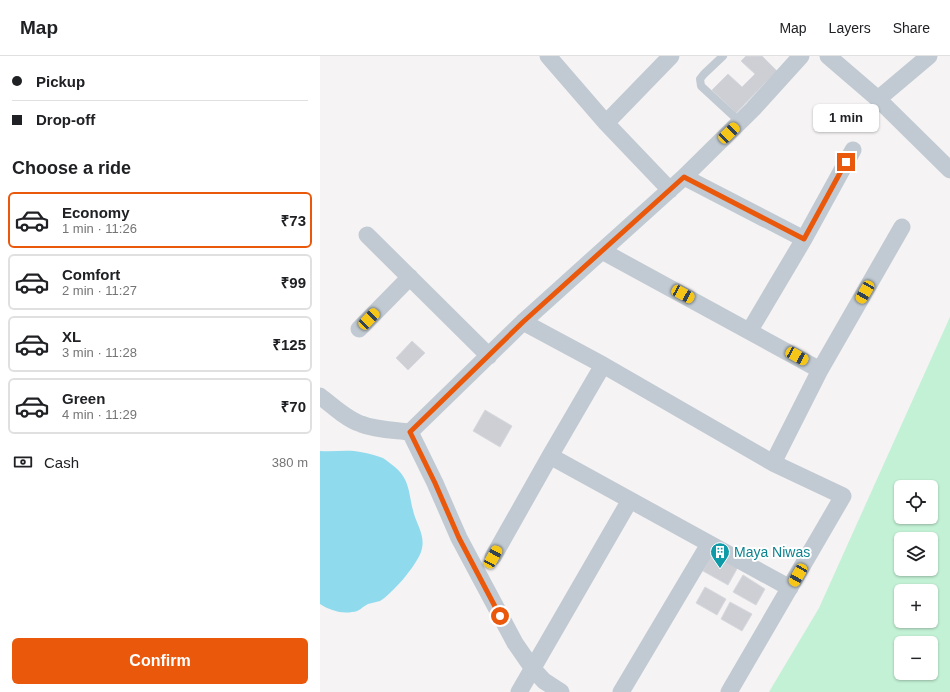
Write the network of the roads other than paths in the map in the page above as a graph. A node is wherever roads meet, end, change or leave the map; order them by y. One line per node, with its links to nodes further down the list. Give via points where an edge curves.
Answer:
1 (548, 56): 9 (street)
2 (672, 56): 9 (street)
3 (723, 56): 8 (lane, via 704,74 700,80 701,86)
4 (802, 56): 8 (street)
5 (828, 56): 7 (street)
6 (929, 56): 7 (street)
7 (878, 99): 11 (street)
8 (740, 122): 12 (street)
9 (606, 123): 13 (street)
10 (853, 150): 16 (street)
11 (950, 170)
12 (684, 177): 13 (street); 16 (street)
13 (670, 190): 17 (street)
14 (902, 227): 24 (street)
15 (367, 235): 18 (street)
16 (804, 239): 21 (street)
17 (602, 251): 19 (street); 21 (street)
18 (410, 277): 20 (street); 22 (street)
19 (523, 322): 22 (street); 23 (street)
20 (359, 329)
21 (750, 330): 24 (street)
22 (489, 356): 26 (street)
23 (603, 365): 27 (street); 28 (street)
24 (820, 370): 28 (street)
25 (320, 396): 26 (street, via 360,424)
26 (410, 432): 33 (street, via 459,538 515,643)
27 (550, 456): 29 (street); 31 (street)
28 (772, 463): 32 (street, via 843,496)
29 (630, 500): 30 (street); 33 (street)
30 (710, 544): 32 (street); 36 (street)
31 (493, 557)
32 (790, 588): 37 (street)
33 (533, 669): 34 (street); 35 (street, via 544,681)
34 (519, 692)
35 (561, 692)
36 (621, 692)
37 (729, 692)

